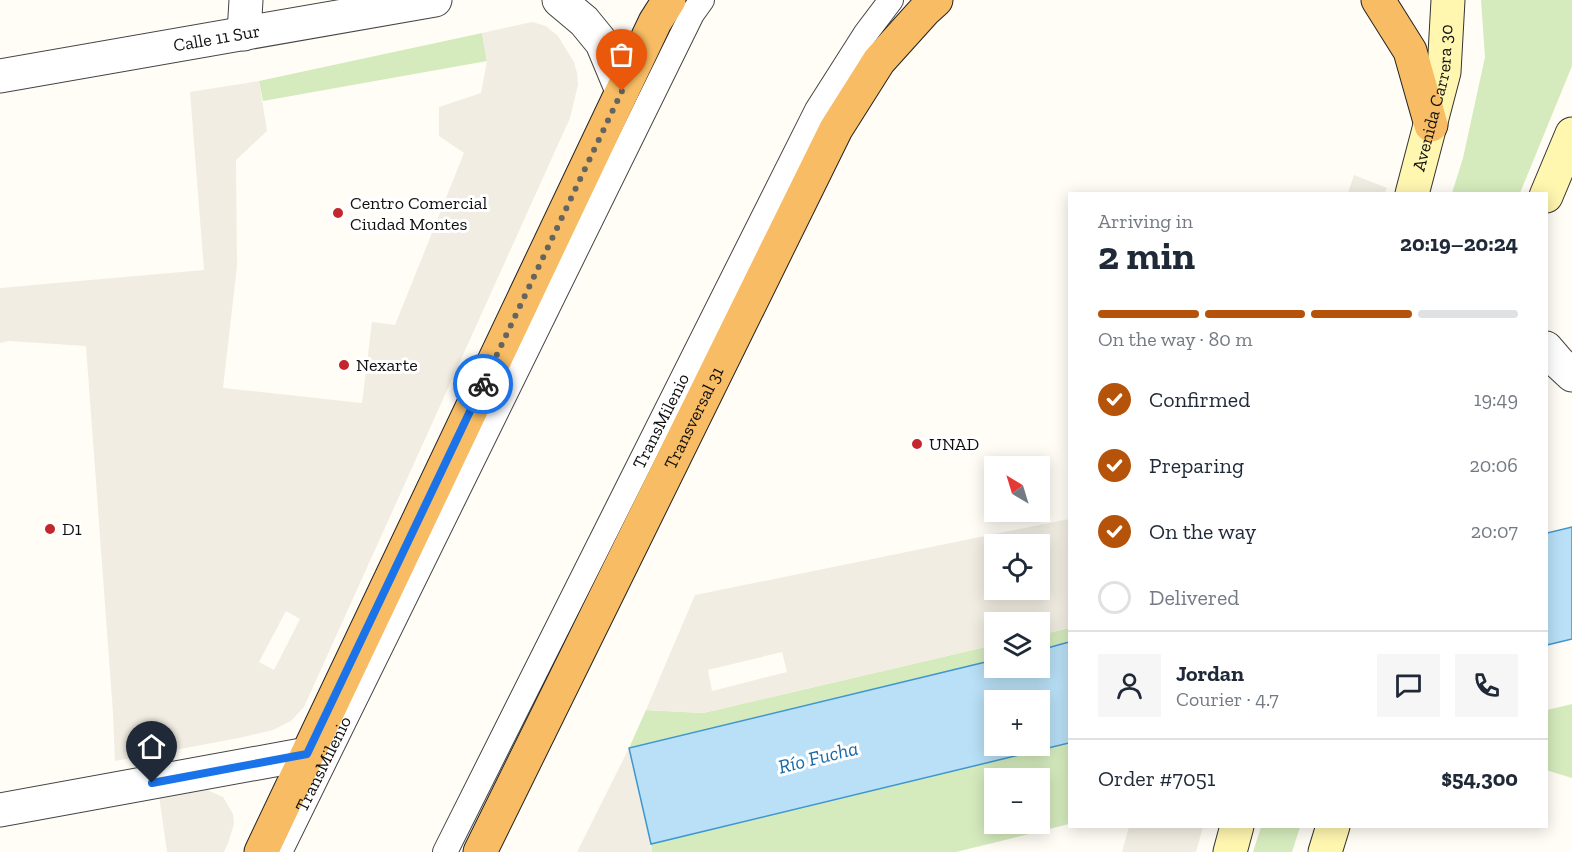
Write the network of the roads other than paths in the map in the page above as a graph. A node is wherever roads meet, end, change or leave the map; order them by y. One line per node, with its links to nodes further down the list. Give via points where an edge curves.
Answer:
1 (246, 0): 10 (street)
2 (435, 0): 10 (street, Calle 11 Sur)
3 (559, 0): 12 (street, via 584,21 602,44)
4 (669, 0): 12 (highway)
5 (702, 0): 24 (lane, TransMilenio)
6 (891, 0): 25 (lane, TransMilenio, via 817,110)
7 (936, 0): 26 (highway, Transversal 31, via 879,61 836,129)
8 (1378, 0): 13 (highway, via 1410,51)
9 (1449, 0): 13 (main road, Avenida Carrera 30, via 1444,72)
10 (244, 34): 11 (street, Calle 11 Sur)
11 (0, 76)
12 (622, 91): 19 (highway)
13 (1431, 125): 15 (main road, Avenida Carrera 30)
14 (1572, 134): 16 (main road)
15 (1413, 192)
16 (1548, 192)
17 (1548, 350): 18 (street)
18 (1572, 375)
19 (307, 754): 20 (street); 23 (highway)
20 (0, 810)
21 (1236, 828): 27 (main road)
22 (1332, 828): 28 (main road)
23 (261, 852)
24 (280, 852)
25 (445, 852)
26 (480, 852)
27 (1230, 852)
28 (1325, 852)

